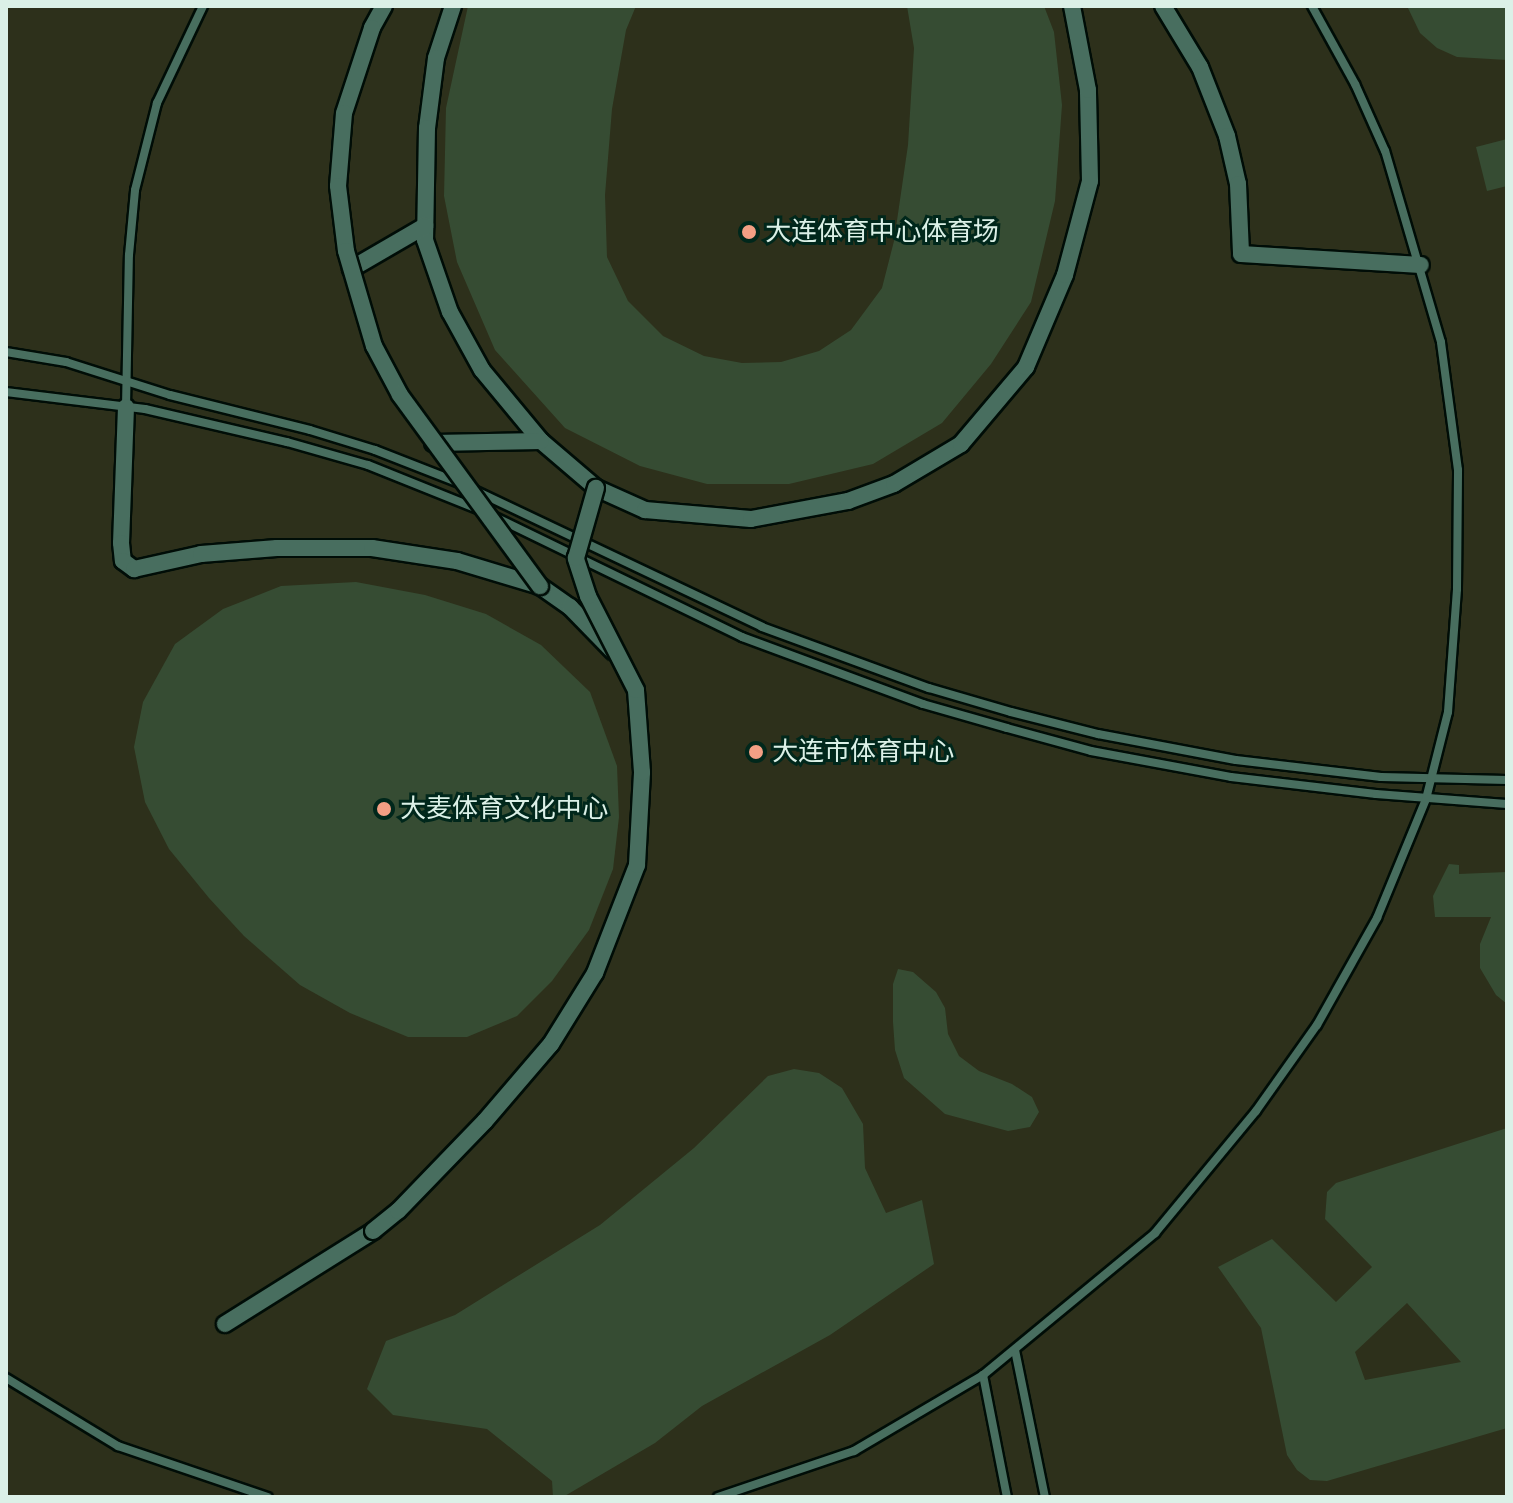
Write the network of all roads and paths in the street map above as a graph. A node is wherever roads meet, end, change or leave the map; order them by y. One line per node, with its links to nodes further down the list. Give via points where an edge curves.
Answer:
1 (203, 6): 11 (lane, via 157,103 135,190)
2 (384, 6): 9 (street, bridge, via 344,113 338,186)
3 (453, 6): 7 (street, via 436,58 427,128)
4 (1072, 6): 16 (street, via 1088,90 1090,181 1065,275 1026,367 961,444 894,484 848,501 751,519 645,510)
5 (1163, 6): 8 (street, via 1200,67 1227,136 1238,184 1241,254)
6 (1312, 6): 8 (lane, via 1385,151)
7 (425, 226): 9 (street); 14 (street, via 425,240 456,324 482,370)
8 (1421, 265): 19 (lane, via 1441,342 1458,470 1448,712)
9 (351, 269): 15 (street, bridge, via 374,346)
10 (6, 352): 11 (lane, via 66,362)
11 (126, 381): 13 (lane); 19 (lane, via 375,450 517,508 762,627 929,688 1165,748 1313,771)
12 (6, 392): 13 (lane)
13 (126, 407): 17 (street, via 123,561 134,569 201,554 372,548 457,561); 21 (lane, via 287,442 450,495 742,637 923,704 1091,751 1163,765)
14 (541, 441): 15 (street); 16 (street)
15 (433, 443): 17 (street, bridge)
16 (596, 488): 18 (street, bridge, via 576,558)
17 (540, 586): 18 (street, via 570,607)
18 (615, 653): 23 (street, bridge, via 636,690 642,772 637,865 595,973 551,1044 398,1211)
19 (1431, 779): 20 (lane); 21 (lane)
20 (1507, 780)
21 (1426, 799): 22 (lane); 24 (lane, via 1377,918 1317,1025 1256,1111 1155,1233)
22 (1507, 804)
23 (225, 1324)
24 (1015, 1350): 25 (lane); 30 (lane)
25 (983, 1375): 28 (lane, via 854,1451); 29 (lane)
26 (6, 1378): 27 (lane, via 118,1446)
27 (268, 1497)
28 (718, 1497)
29 (1007, 1497)
30 (1045, 1497)

